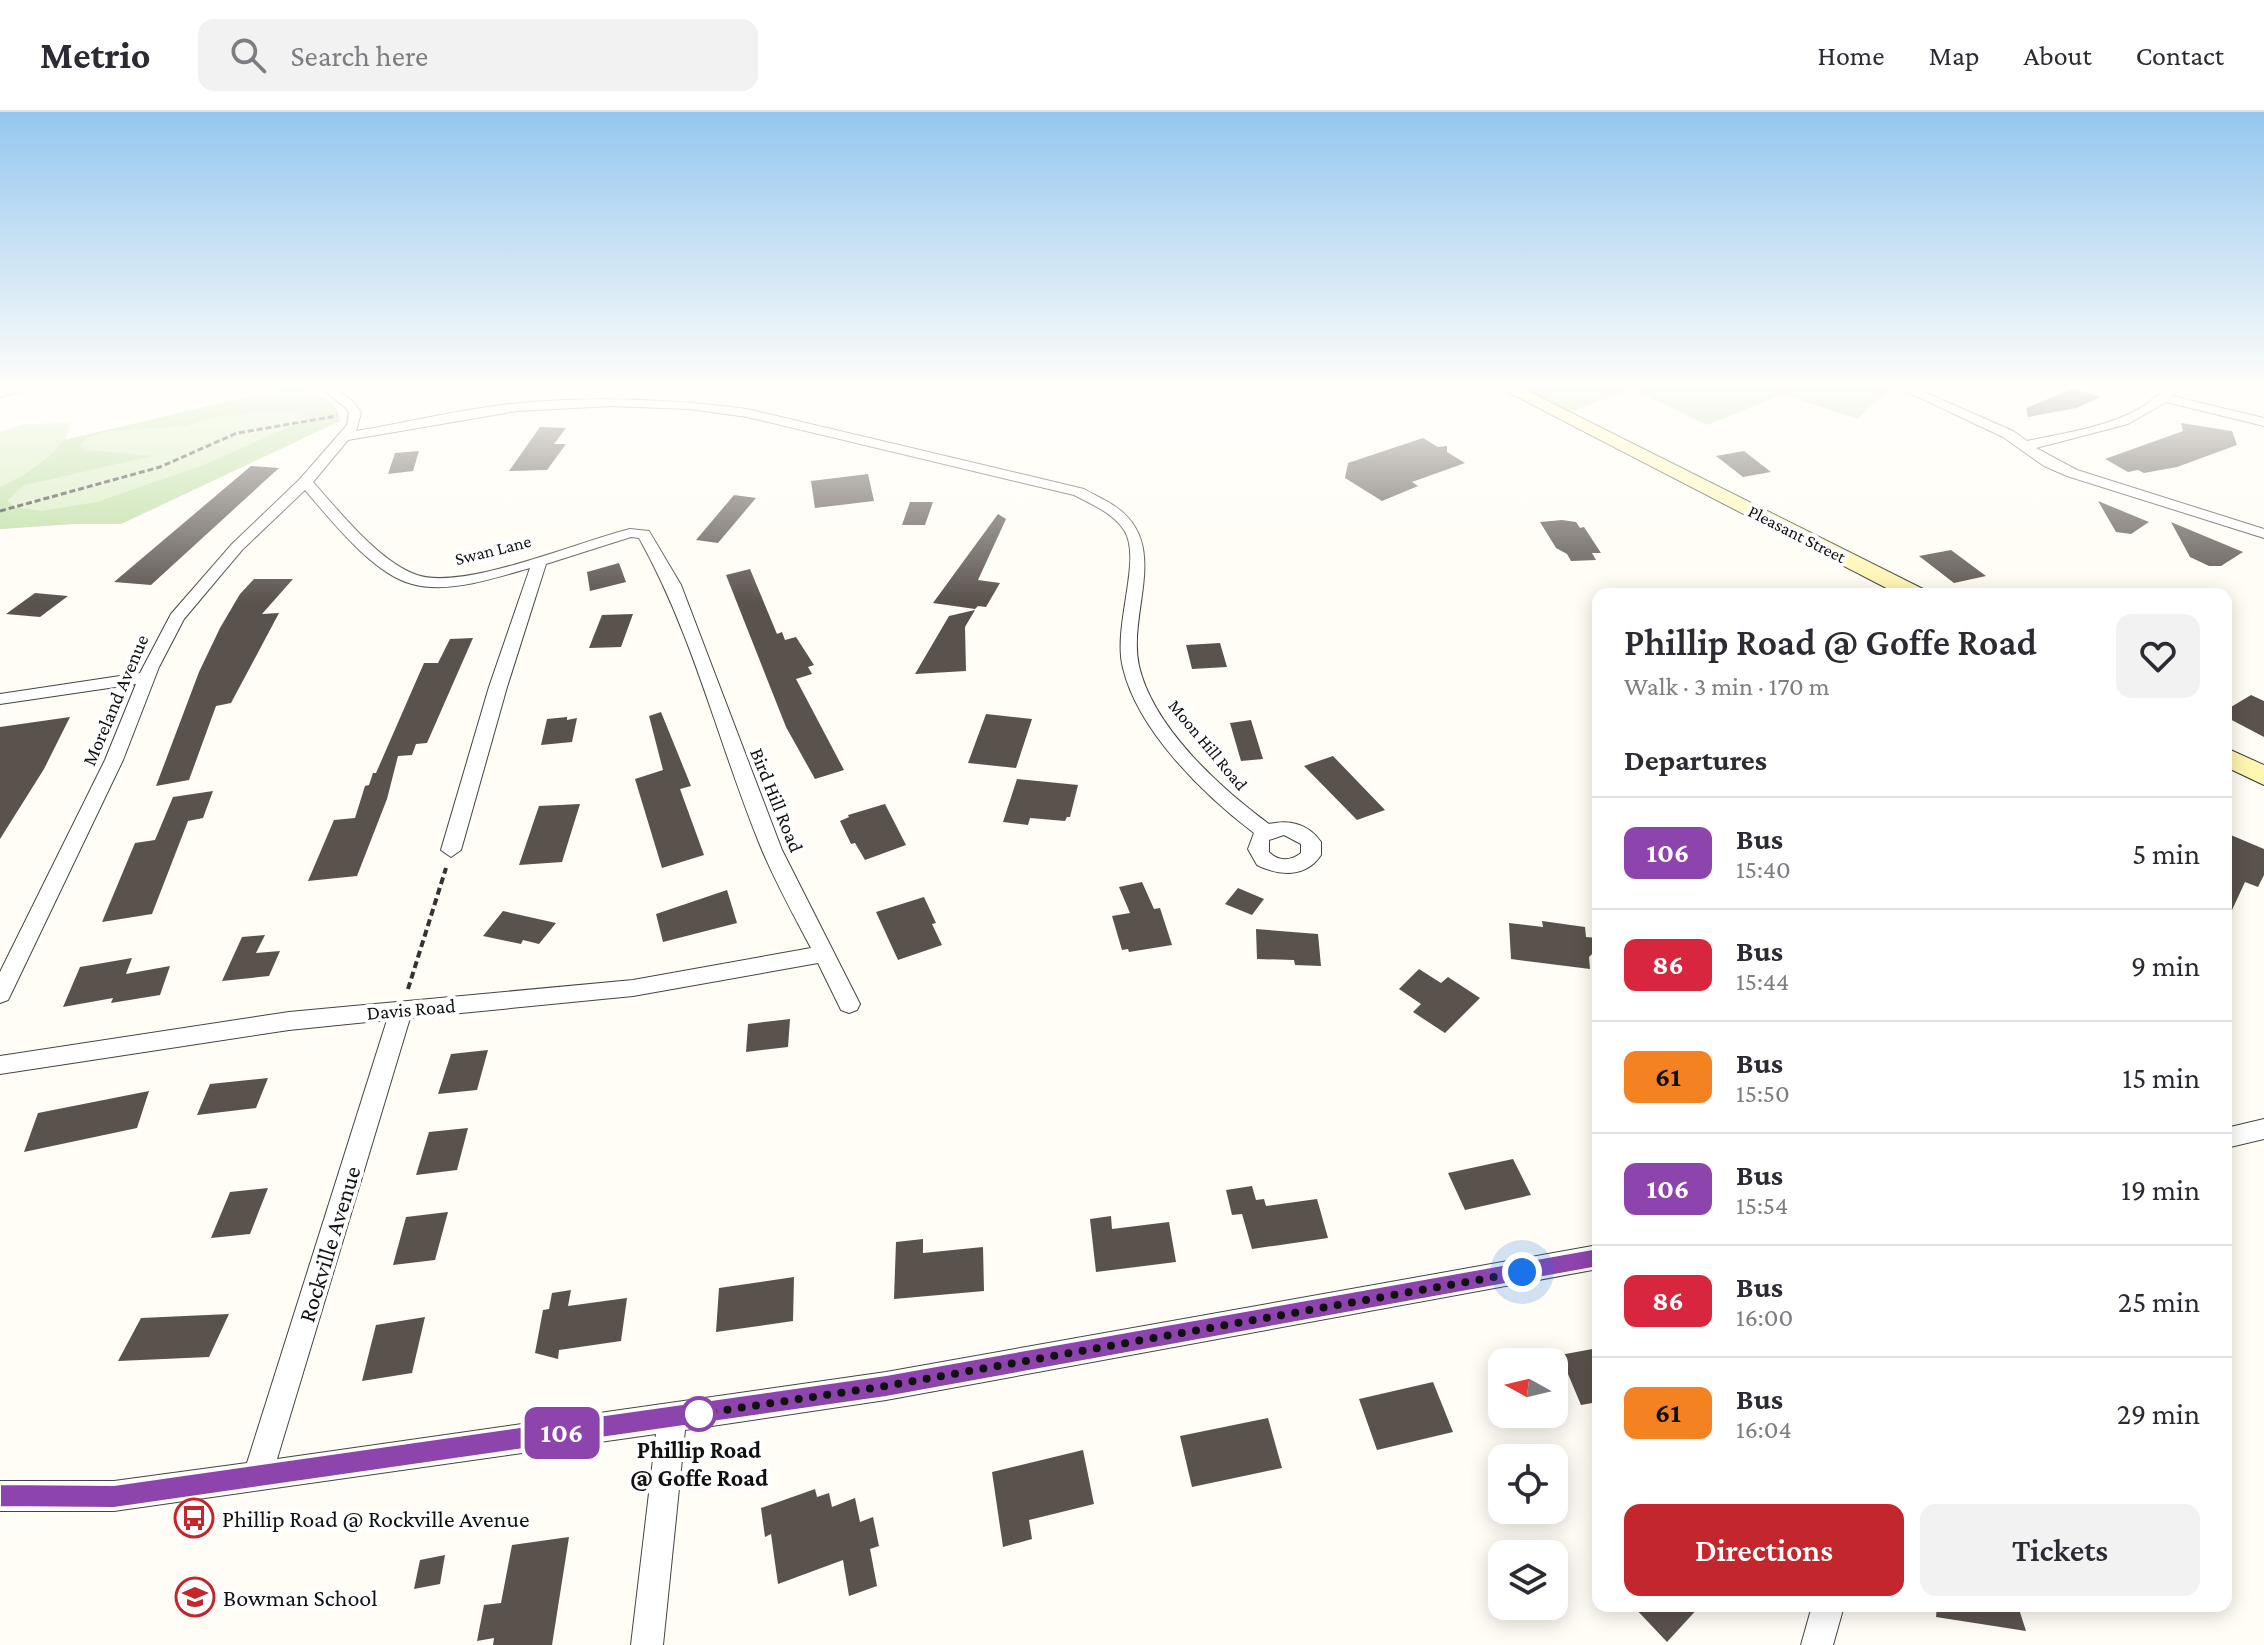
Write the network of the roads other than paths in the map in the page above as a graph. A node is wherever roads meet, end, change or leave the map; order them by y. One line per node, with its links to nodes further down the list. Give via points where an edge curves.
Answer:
1 (324, 460): 5 (street, Moreland Avenue)
2 (942, 460): 14 (street, Moon Hill Road, via 1079,492 1121,516 1140,548 1126,635 1132,672 1157,719 1196,768)
3 (1650, 460): 8 (street, Pleasant Street)
4 (2044, 460): 6 (street, via 2085,478)
5 (305, 482): 7 (street, Swan Lane, via 344,525 413,579 457,580); 10 (street, Moreland Avenue, via 237,547 185,607)
6 (2264, 534)
7 (540, 560): 9 (street, Swan Lane, via 630,533 644,534); 15 (street)
8 (1903, 588)
9 (681, 605): 16 (street, Bird Hill Road, via 772,850)
10 (147, 677): 11 (street); 17 (street, Moreland Avenue, via 114,760)
11 (0, 699)
12 (2232, 759): 13 (street)
13 (2264, 776)
14 (1266, 832)
15 (451, 850)
16 (823, 954): 18 (street, Bird Hill Road); 19 (street, Davis Road, via 633,988)
17 (0, 994)
18 (849, 1004)
19 (401, 1010): 20 (street, Davis Road, via 289,1021); 25 (street, Rockville Avenue)
20 (0, 1065)
21 (2264, 1129): 22 (street)
22 (2232, 1137)
23 (1592, 1258): 24 (street, via 901,1383)
24 (672, 1418): 25 (street); 28 (street)
25 (257, 1477): 26 (street, via 114,1496)
26 (0, 1496)
27 (1826, 1612): 29 (street)
28 (647, 1645)
29 (1817, 1645)

